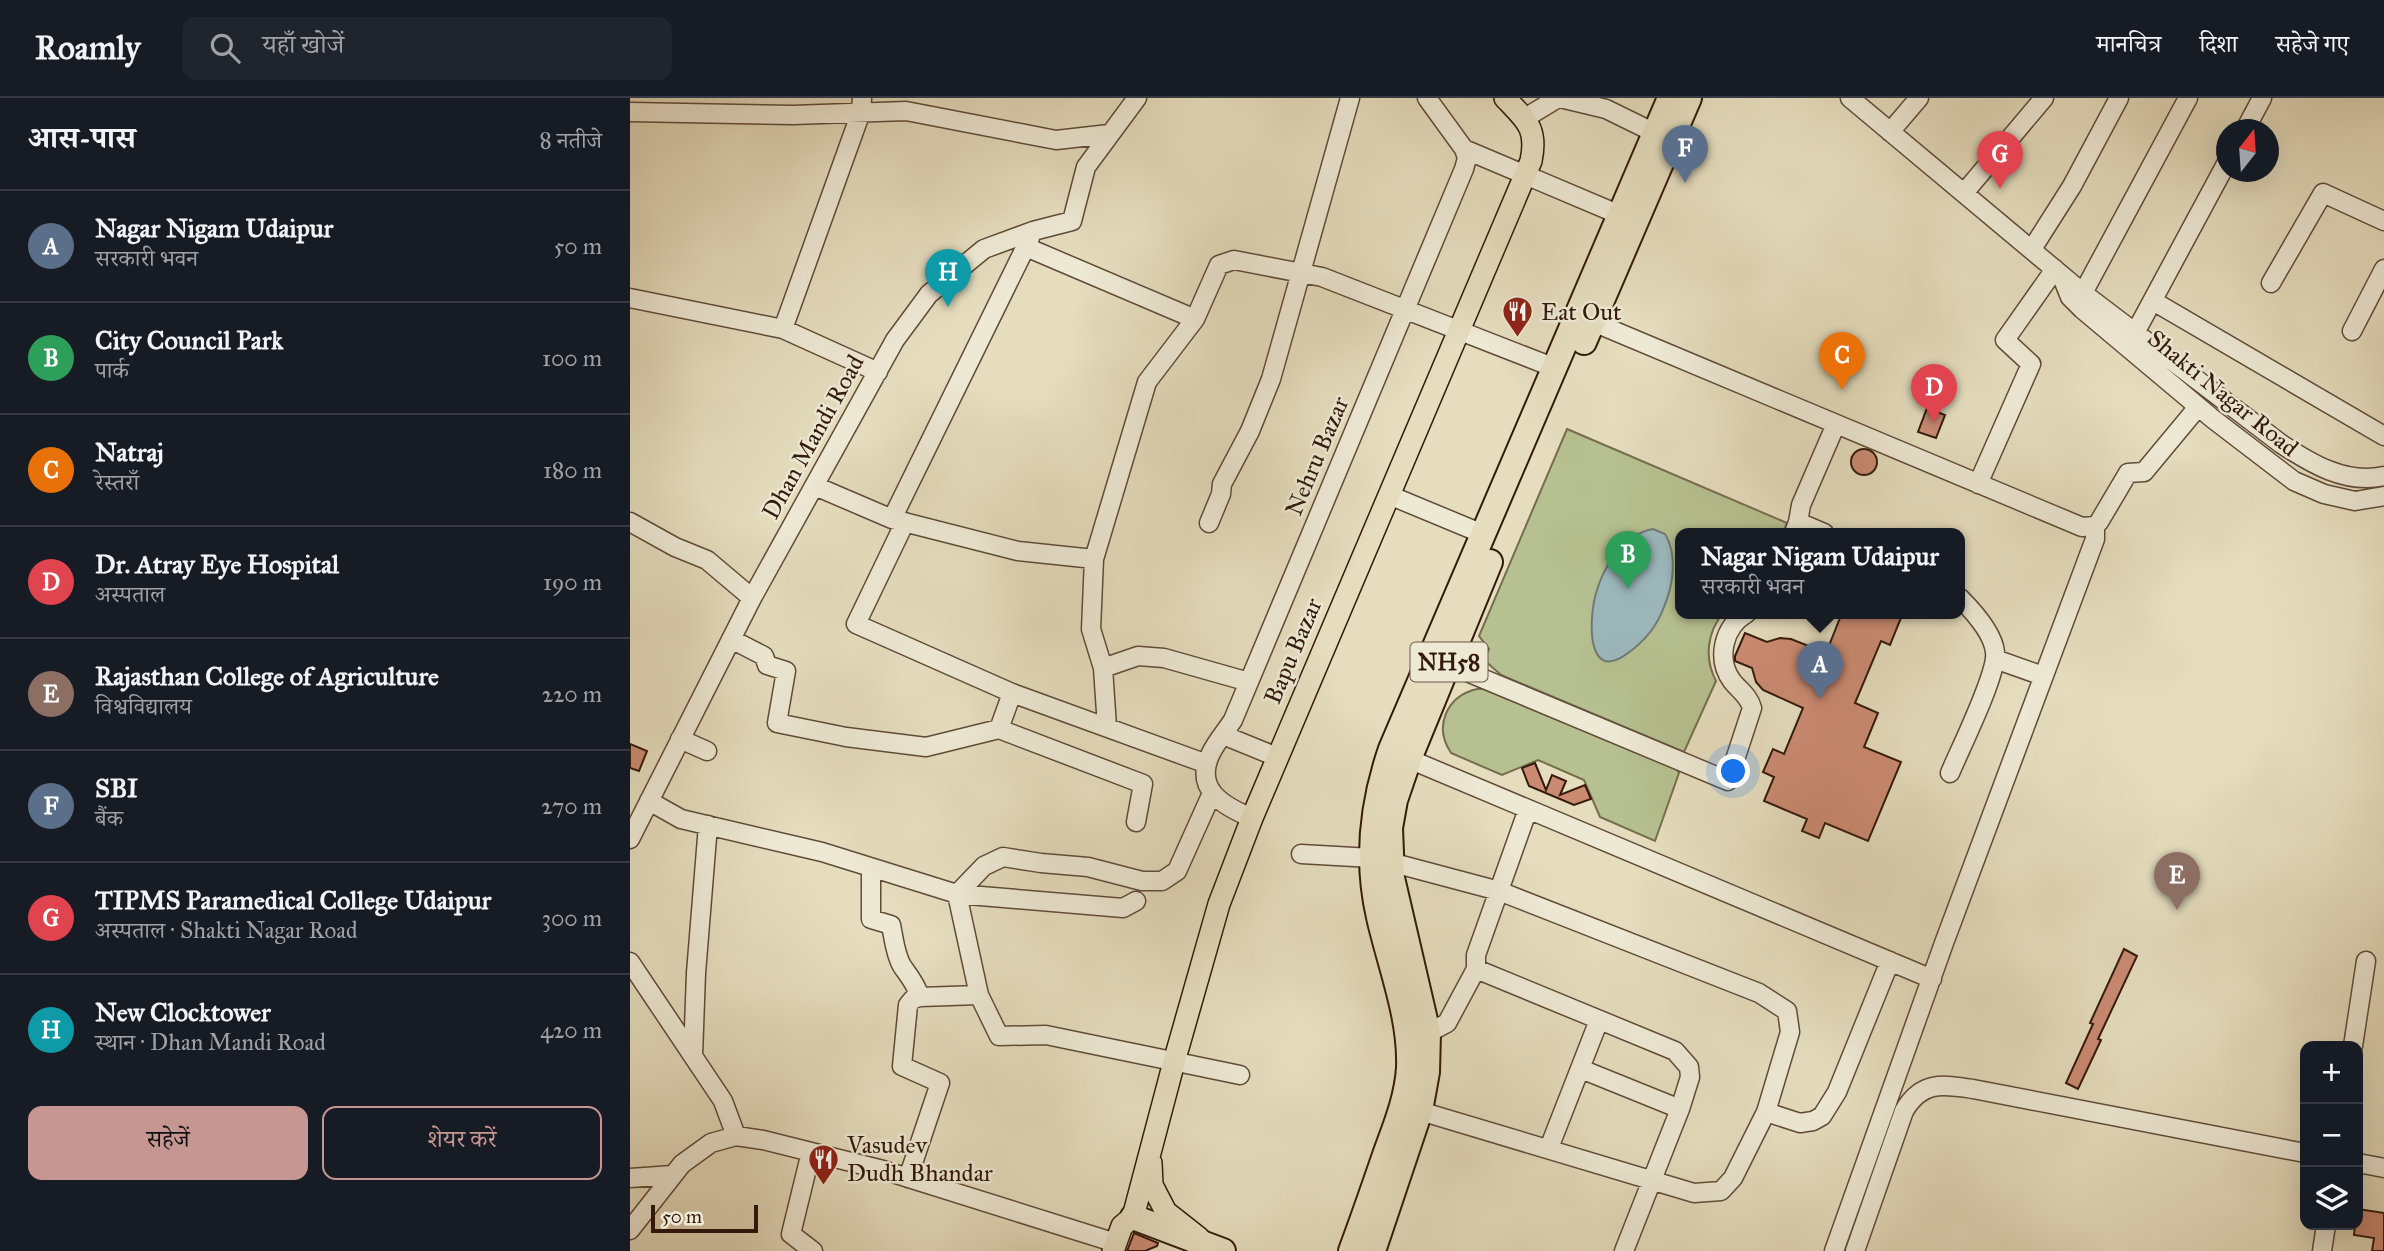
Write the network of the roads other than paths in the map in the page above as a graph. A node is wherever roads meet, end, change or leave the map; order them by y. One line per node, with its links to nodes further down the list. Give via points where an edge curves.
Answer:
1 (1137, 98): 20 (street)
2 (1350, 98): 31 (street)
3 (1427, 98): 21 (street)
4 (1504, 98): 16 (main road)
5 (1559, 98): 16 (street); 19 (street, via 1606,109)
6 (1670, 98): 19 (highway, NH58)
7 (1689, 98): 38 (highway, NH58)
8 (1919, 98): 18 (street)
9 (2044, 98): 24 (street)
10 (2119, 98): 28 (street)
11 (2188, 98): 33 (street)
12 (2262, 98): 17 (street)
13 (1859, 101): 18 (street, Shakti Nagar Road)
14 (862, 105): 15 (street, via 793,115); 20 (street, via 1056,140); 39 (street)
15 (630, 112)
16 (1525, 118): 22 (main road, Bapu Bazar, via 1534,140)
17 (2251, 119)
18 (1890, 132): 24 (street, Shakti Nagar Road)
19 (1655, 133): 25 (highway, NH58)
20 (1109, 134): 27 (street, Dhan Mandi Road, via 1086,167 1072,221)
21 (1464, 149): 22 (street); 36 (street, Nehru Bazar, via 1464,169)
22 (1525, 175): 25 (street); 40 (main road, Bapu Bazar)
23 (2217, 182): 35 (street)
24 (1964, 193): 28 (street, Shakti Nagar Road)
25 (1620, 215): 43 (highway, NH58)
26 (2384, 221): 32 (street, via 2323,192)
27 (1029, 239): 37 (street); 44 (street, Dhan Mandi Road, via 984,249 929,294); 55 (street)
28 (2032, 249): 30 (street, Shakti Nagar Road)
29 (2384, 269): 41 (street)
30 (2058, 271): 33 (street, Shakti Nagar Road); 45 (street, Shakti Nagar Road, via 2074,302); 51 (street, via 2005,340 2031,364)
31 (1302, 273): 36 (street); 37 (street, via 1234,260 1219,265); 57 (street, via 1271,379)
32 (2272, 283)
33 (2083, 293): 42 (street, Shakti Nagar Road)
34 (630, 298): 39 (street)
35 (2152, 301): 42 (street); 47 (street)
36 (1406, 308): 40 (street); 70 (street, Nehru Bazar)
37 (1195, 319): 61 (street, via 1147,382)
38 (1593, 322): 46 (street); 67 (highway, NH58)
39 (783, 329): 44 (street)
40 (1460, 329): 43 (street); 53 (main road, Bapu Bazar)
41 (2352, 331)
42 (2135, 333): 48 (street, Shakti Nagar Road)
43 (1555, 368): 60 (highway, NH58)
44 (878, 372): 52 (street, Dhan Mandi Road)
45 (2198, 407): 50 (street, Shakti Nagar Road); 58 (street, via 2144,472 2128,474)
46 (1836, 424): 51 (street); 59 (street, via 1801,505)
47 (2384, 436)
48 (2307, 461): 49 (street, Shakti Nagar Road, via 2348,476); 50 (street)
49 (2384, 476)
50 (2294, 481): 54 (street, Shakti Nagar Road, via 2355,501)
51 (1978, 484): 58 (street, via 2075,525)
52 (815, 486): 55 (street); 62 (street, Dhan Mandi Road)
53 (1388, 495): 60 (street); 77 (main road, Bapu Bazar)
54 (2384, 496)
55 (898, 520): 61 (street, via 1018,551); 71 (street, via 856,624)
56 (630, 522): 62 (street, via 707,560)
57 (1209, 523)
58 (2095, 526): 69 (street, via 2095,539)
59 (1796, 528)
60 (1483, 534): 89 (highway, NH58, via 1386,765 1376,808)
61 (1094, 559): 68 (street, via 1091,629)
62 (752, 598): 65 (street, Dhan Mandi Road)
63 (1965, 604): 66 (street, via 1987,633)
64 (1740, 619): 67 (street, via 1732,625 1723,657 1726,670 1752,708 1728,780)
65 (731, 639): 73 (street, via 764,656 767,665 786,671 777,723 926,747); 75 (street, Dhan Mandi Road)
66 (1995, 659): 69 (street); 80 (street)
67 (1448, 664): 78 (highway, NH58)
68 (1103, 668): 70 (street, via 1138,656 1164,658); 72 (street)
69 (2043, 676): 98 (street)
70 (1249, 682): 74 (street, Nehru Bazar)
71 (1012, 693): 72 (street); 73 (street)
72 (1107, 727): 79 (street)
73 (999, 729): 85 (street, via 1143,784)
74 (1223, 735): 77 (street); 79 (street, Nehru Bazar)
75 (680, 740): 76 (street); 82 (street, Dhan Mandi Road)
76 (707, 751)
77 (1276, 757): 84 (main road, Bapu Bazar)
78 (1409, 760): 83 (street); 89 (highway, NH58)
79 (1207, 764): 81 (street)
80 (1950, 773)
81 (1212, 793): 84 (street, via 1226,806); 92 (street, via 1177,871 1162,881 1003,857 984,866)
82 (649, 801): 86 (street, via 681,819); 87 (street, Dhan Mandi Road)
83 (1528, 810): 91 (street); 94 (street)
84 (1252, 818): 105 (main road, Bapu Bazar, via 1219,904)
85 (1136, 822)
86 (708, 825): 90 (street); 104 (street)
87 (630, 839)
88 (1301, 854): 89 (street)
89 (1381, 860): 91 (street); 102 (highway, NH58, via 1398,909); 128 (highway, NH58, via 1379,917 1406,1029 1409,1068 1402,1108)
90 (871, 868): 92 (street); 100 (street, via 871,919 891,925 901,965)
91 (1499, 891): 97 (street, via 1476,955); 110 (street, via 1759,993 1787,1011 1790,1032)
92 (957, 894): 93 (street, via 1123,908); 99 (street)
93 (1136, 901)
94 (1890, 961): 98 (street); 110 (street, via 1837,1091 1822,1116 1800,1123)
95 (2366, 961): 103 (street)
96 (630, 962): 104 (street)
97 (1476, 969): 101 (street); 102 (street, via 1447,1023)
98 (1931, 979): 131 (street)
99 (979, 995): 100 (street); 105 (street, via 999,1036 1046,1035)
100 (920, 997): 120 (street, via 908,1006 902,1066 940,1083)
101 (1599, 1020): 106 (street); 108 (street, via 1684,1058 1690,1077)
102 (1428, 1033): 109 (highway, NH58)
103 (2354, 1041)
104 (693, 1056): 111 (street, via 723,1101)
105 (1174, 1062): 107 (street); 113 (main road, Bapu Bazar)
106 (1581, 1069): 108 (street); 112 (street)
107 (1240, 1075)
108 (1680, 1109): 121 (street)
109 (1420, 1111): 112 (street); 129 (highway, NH58)
110 (1766, 1112): 121 (street, via 1733,1178 1721,1191 1694,1193)
111 (736, 1136): 114 (street); 118 (street, via 701,1149)
112 (1549, 1148): 121 (street)
113 (1150, 1151): 122 (main road, Bapu Bazar); 127 (main road, via 1152,1185 1166,1212)
114 (811, 1152): 120 (street); 126 (street, via 791,1234)
115 (2300, 1152): 132 (street, via 1973,1089 1933,1086 1919,1092 1904,1111)
116 (2363, 1164): 117 (street)
117 (2384, 1168)
118 (672, 1175): 119 (street); 123 (street)
119 (630, 1178)
120 (908, 1178): 125 (street)
121 (1653, 1181): 130 (street)
122 (1133, 1217): 125 (main road, Bapu Bazar, via 1122,1226); 127 (highway)
123 (630, 1230)
124 (2325, 1230): 133 (street)
125 (1115, 1247)
126 (813, 1251)
127 (1221, 1251)
128 (1351, 1251)
129 (1373, 1251)
130 (1624, 1251)
131 (1833, 1251)
132 (1855, 1251)
133 (2322, 1251)

